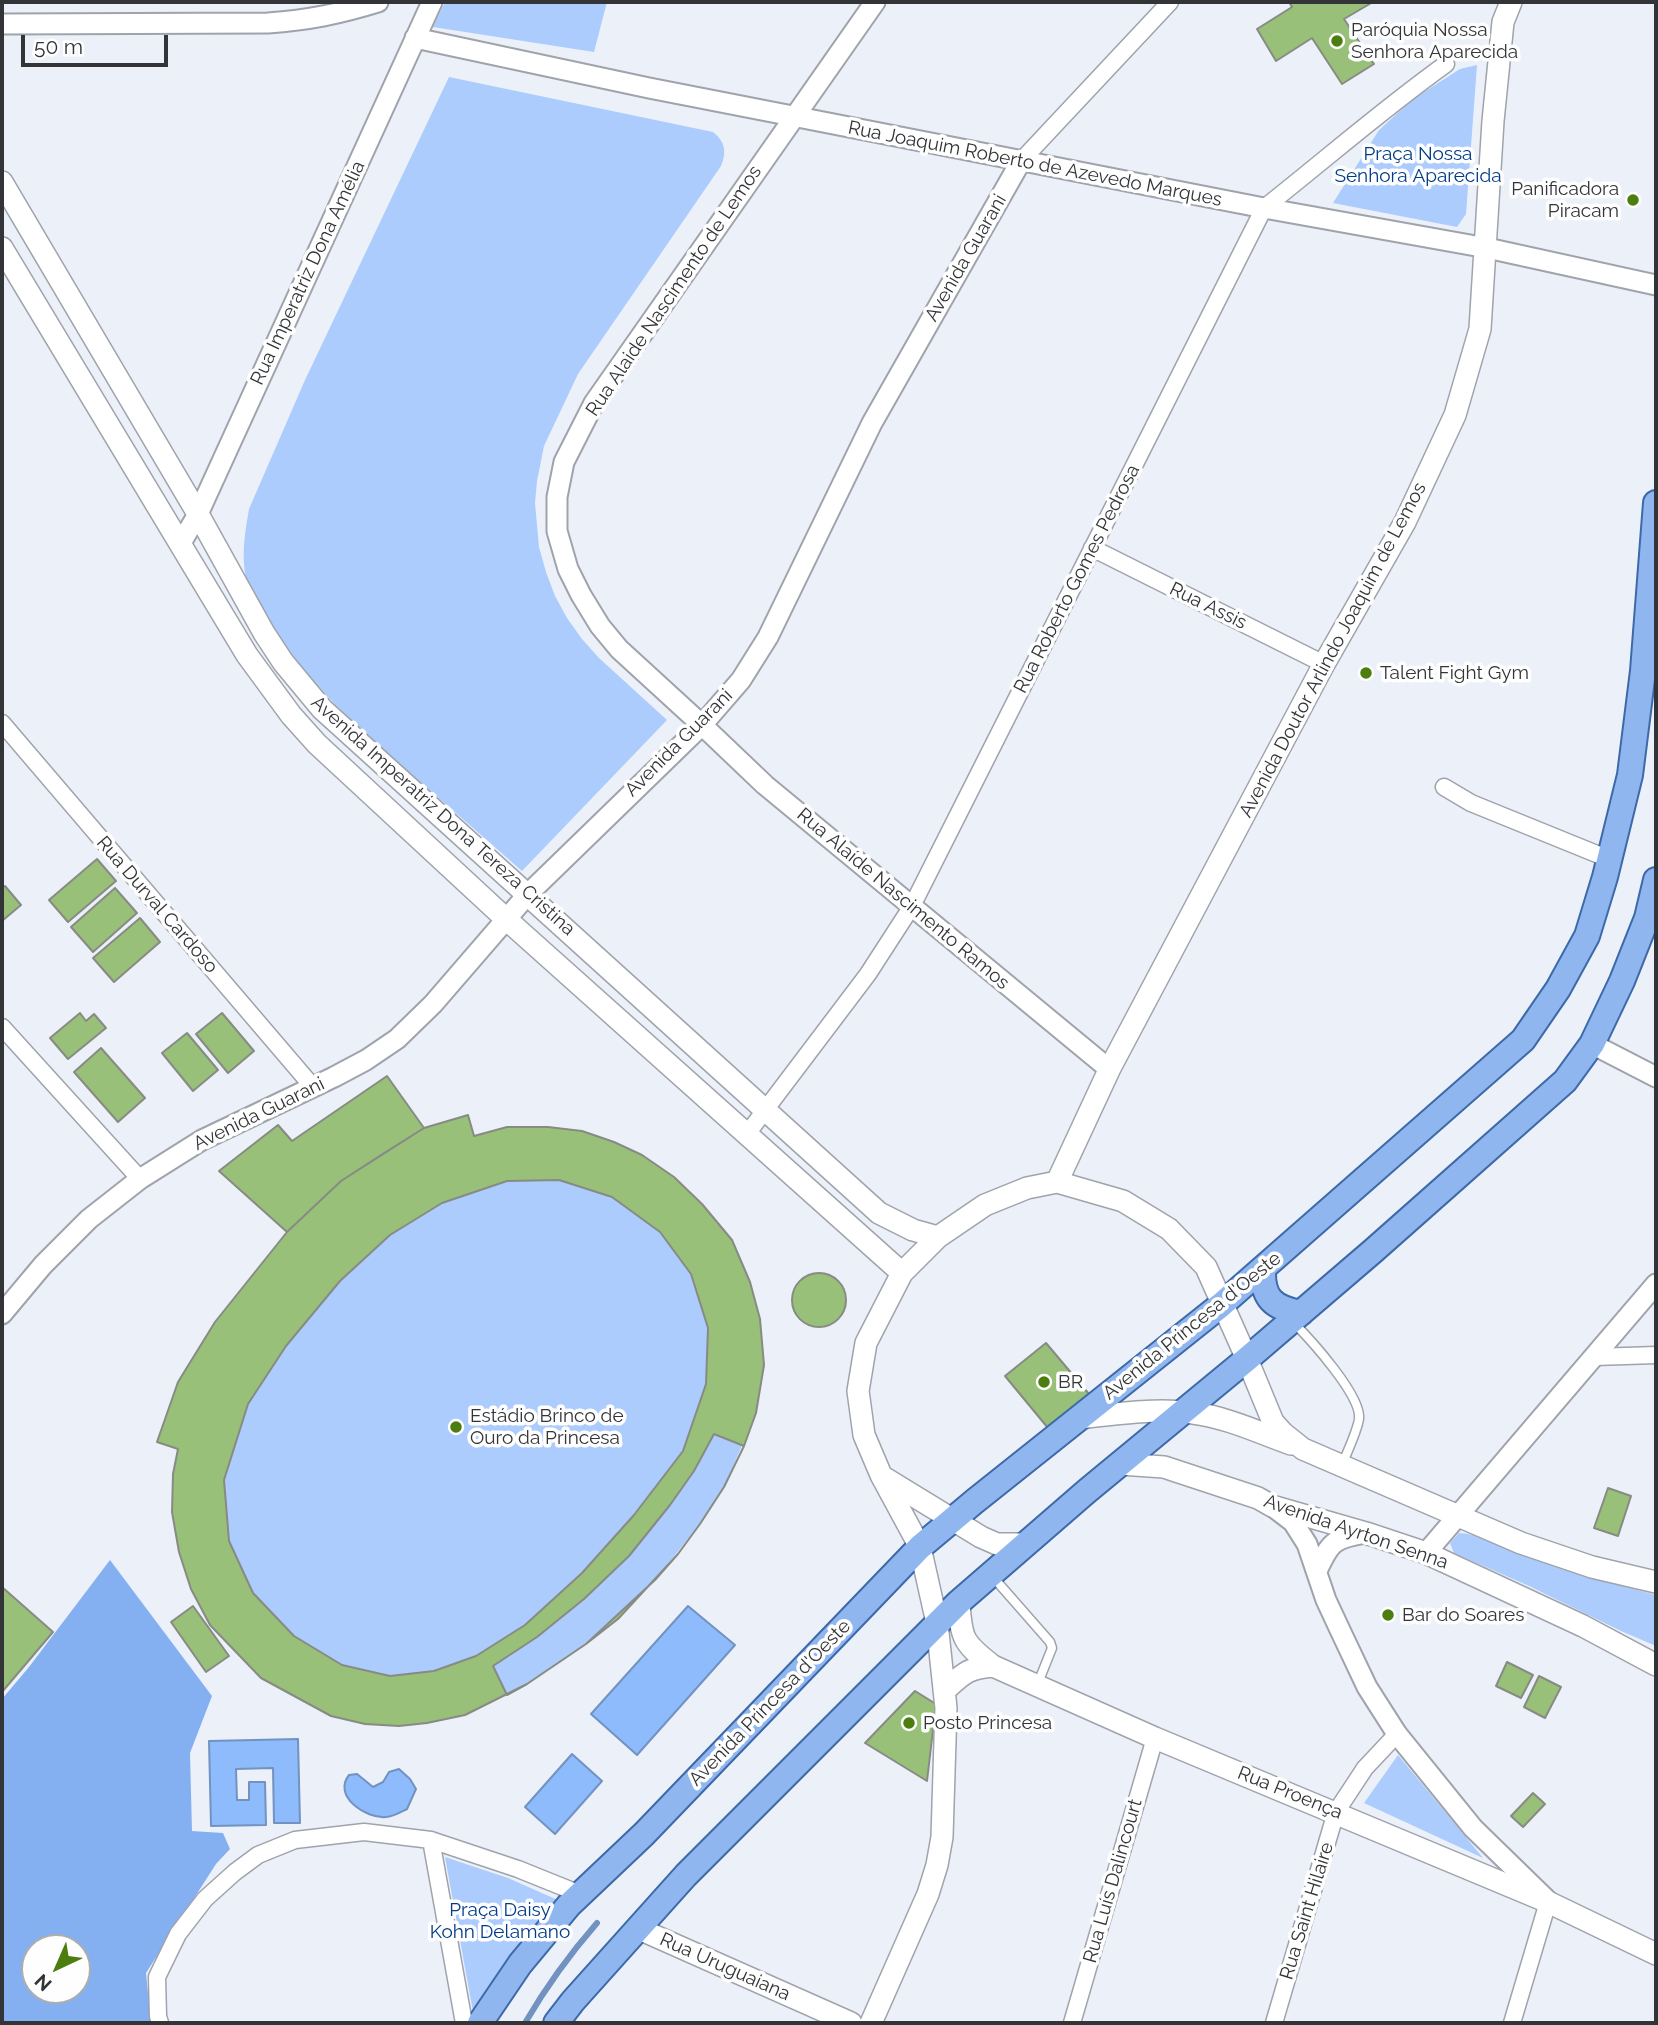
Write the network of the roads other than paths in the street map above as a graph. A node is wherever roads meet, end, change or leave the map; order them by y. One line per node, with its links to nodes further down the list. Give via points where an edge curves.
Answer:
1 (378, 2): 6 (street, via 339,14 268,23)
2 (432, 2): 7 (street, Rua Imperatriz Dona Amélia)
3 (875, 2): 9 (street, Rua Alaide Nascimento de Lemos)
4 (1170, 2): 10 (street, Avenida Guarani)
5 (1511, 2): 14 (main road, Avenida Doutor Arlindo Joaquim de Lemos, via 1503,22 1493,121)
6 (2, 24)
7 (415, 38): 9 (street, Rua Joaquim Roberto de Azevedo Marques); 17 (street, Rua Imperatriz Dona Amélia)
8 (1446, 64): 12 (street, Rua Roberto Gomes Pedrosa)
9 (794, 117): 10 (street, Rua Joaquim Roberto de Azevedo Marques); 22 (street, Rua Alaide Nascimento de Lemos, via 594,402 564,462 557,497 557,531 568,569 594,615 619,649)
10 (1021, 161): 12 (street, Rua Joaquim Roberto de Azevedo Marques); 22 (street, Avenida Guarani, via 872,423 768,637 741,680)
11 (2, 182): 17 (main road, Avenida Imperatriz Dona Tereza Cristina)
12 (1264, 208): 14 (street, Rua Joaquim Roberto de Azevedo Marques); 19 (street, Rua Roberto Gomes Pedrosa)
13 (2, 248): 18 (main road, Avenida Imperatriz Dona Tereza Cristina)
14 (1487, 248): 15 (street, Rua Joaquim Roberto de Azevedo Marques); 20 (main road, Avenida Doutor Arlindo Joaquim de Lemos, via 1480,329 1455,415 1405,522)
15 (1656, 285)
16 (1656, 503): 24 (main road, Avenida Princesa d'Oeste, via 1632,762)
17 (198, 514): 18 (street, Rua Imperatriz Dona Amélia); 26 (main road, Avenida Imperatriz Dona Tereza Cristina, via 264,633 322,709)
18 (181, 543): 28 (main road, Avenida Imperatriz Dona Tereza Cristina, via 247,655 291,715)
19 (1092, 548): 20 (street, Rua Assis); 27 (street, Rua Roberto Gomes Pedrosa)
20 (1324, 664): 31 (main road, Avenida Doutor Arlindo Joaquim de Lemos)
21 (2, 723): 33 (street, Rua Durval Cardoso)
22 (702, 724): 26 (street, Avenida Guarani); 27 (street, Rua Alaíde Nascimento Ramos, via 765,785)
23 (1444, 787): 24 (street, via 1471,803)
24 (1609, 859): 39 (main road, Avenida Princesa d'Oeste, via 1587,936 1523,1040)
25 (1656, 880): 30 (main road, via 1647,918)
26 (528, 894): 28 (street, Avenida Guarani); 34 (main road, Avenida Imperatriz Dona Tereza Cristina)
27 (912, 906): 31 (street, Rua Alaíde Nascimento Ramos); 34 (street, Rua Roberto Gomes Pedrosa, via 868,974)
28 (506, 919): 33 (street, Avenida Guarani, via 397,1039); 35 (main road, Avenida Imperatriz Dona Tereza Cristina)
29 (2, 1027): 36 (street)
30 (1592, 1044): 32 (street); 44 (main road, via 1565,1081)
31 (1109, 1069): 37 (main road, Avenida Doutor Arlindo Joaquim de Lemos)
32 (1656, 1077)
33 (313, 1087): 36 (street, Avenida Guarani, via 202,1140)
34 (765, 1109): 35 (street, Rua Roberto Gomes Pedrosa); 38 (main road, Avenida Imperatriz Dona Tereza Cristina, via 879,1213)
35 (747, 1134): 40 (main road, Avenida Imperatriz Dona Tereza Cristina)
36 (140, 1179): 43 (street, Avenida Guarani, via 89,1219)
37 (1057, 1182): 38 (main road, via 985,1205); 42 (main road, via 1123,1202 1169,1229 1206,1268)
38 (938, 1237): 40 (main road)
39 (1263, 1269): 42 (main road, Avenida Princesa d'Oeste); 44 (main road, via 1265,1293)
40 (902, 1273): 53 (main road, via 866,1343 858,1391 864,1435)
41 (1656, 1284): 46 (street)
42 (1222, 1305): 47 (main road); 49 (main road, Avenida Princesa d'Oeste)
43 (2, 1314)
44 (1296, 1317): 47 (main road); 52 (lane, via 1356,1403 1359,1418)
45 (1656, 1355): 46 (street)
46 (1594, 1357): 55 (street)
47 (1247, 1359): 48 (main road); 50 (main road, via 1273,1422)
48 (1181, 1413): 49 (main road); 50 (main road, via 1211,1417); 51 (main road)
49 (1079, 1418): 56 (main road, Avenida Princesa d'Oeste)
50 (1303, 1449): 52 (main road)
51 (1120, 1464): 54 (main road, Avenida Ayrton Senna, via 1164,1467); 58 (main road)
52 (1342, 1465): 55 (main road)
53 (881, 1475): 56 (main road); 59 (main road)
54 (1272, 1506): 57 (main road, Avenida Ayrton Senna); 61 (street, via 1302,1534)
55 (1459, 1515): 60 (street); 63 (main road, via 1521,1543)
56 (953, 1519): 58 (main road, via 998,1544); 59 (main road, Avenida Princesa d'Oeste)
57 (1366, 1533): 60 (main road, Avenida Ayrton Senna); 61 (street, via 1337,1540 1327,1549)
58 (1026, 1544): 62 (main road)
59 (920, 1547): 65 (main road); 76 (main road, Avenida Princesa d'Oeste, via 644,1834)
60 (1426, 1553): 66 (main road, Avenida Ayrton Senna)
61 (1317, 1571): 72 (street, via 1326,1601 1367,1687)
62 (990, 1575): 64 (main road); 70 (lane, via 1051,1642)
63 (1656, 1582)
64 (959, 1602): 65 (main road); 69 (main road, Rua Proença, via 964,1638 970,1649)
65 (937, 1623): 71 (main road); 78 (main road)
66 (1583, 1626): 67 (main road, Avenida Ayrton Senna); 68 (main road, Avenida Ayrton Senna)
67 (1656, 1655)
68 (1656, 1665)
69 (993, 1666): 70 (main road, Rua Proença); 71 (main road, via 965,1672)
70 (1037, 1686): 73 (main road, Rua Proença)
71 (944, 1691): 85 (main road, via 942,1837 937,1865)
72 (1397, 1734): 74 (street, Rua Saint Hilaire, via 1365,1768); 77 (street, via 1473,1828)
73 (1155, 1738): 74 (main road, Rua Proença); 86 (street, Rua Luís Dalincourt)
74 (1336, 1812): 77 (main road, Rua Proença); 87 (street, Rua Saint Hilaire)
75 (431, 1840): 76 (street); 80 (street, via 364,1832 295,1840 258,1855 205,1899 178,1934 158,1977); 81 (street)
76 (580, 1894): 82 (main road, Avenida Princesa d'Oeste, via 520,1964)
77 (1548, 1902): 79 (main road, Rua Proença); 88 (street)
78 (637, 1928): 83 (main road); 84 (main road, Rua Uruguaiana)
79 (1656, 1954)
80 (160, 2023)
81 (464, 2023)
82 (480, 2023)
83 (556, 2023)
84 (850, 2023)
85 (871, 2023)
86 (1072, 2023)
87 (1274, 2023)
88 (1512, 2023)

